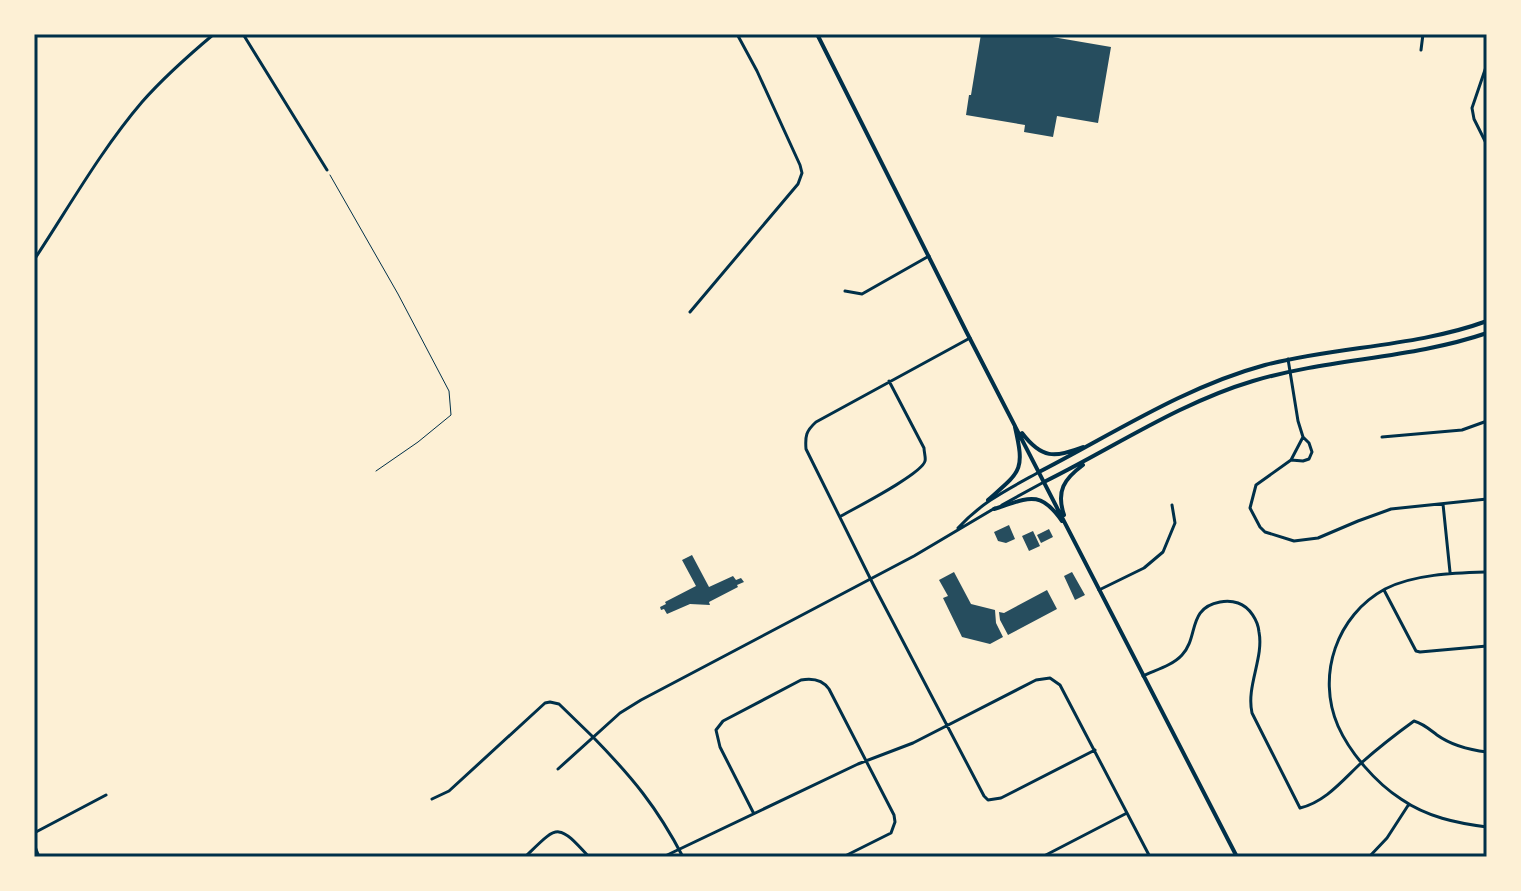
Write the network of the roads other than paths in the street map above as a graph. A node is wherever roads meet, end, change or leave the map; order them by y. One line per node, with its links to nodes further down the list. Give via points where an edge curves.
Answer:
1 (214, 34): 11 (street, via 133,113)
2 (243, 34): 9 (street)
3 (737, 34): 13 (street, via 802,173)
4 (817, 34): 10 (main road)
5 (1423, 34): 6 (street)
6 (1421, 50)
7 (1487, 64): 8 (street, via 1472,108)
8 (1487, 145)
9 (327, 170)
10 (929, 256): 12 (street, via 862,294); 16 (main road)
11 (34, 260)
12 (845, 291)
13 (690, 312)
14 (1487, 321): 17 (main road)
15 (1487, 333): 18 (main road, via 1438,347)
16 (970, 338): 19 (street); 20 (main road)
17 (1288, 359): 18 (street); 24 (main road, via 1203,387)
18 (1291, 372): 22 (street); 25 (main road, via 1211,396)
19 (889, 381): 34 (street, via 926,458 910,476); 34 (street, via 816,422 805,436 806,449)
20 (1014, 421): 24 (main road, via 1031,444 1047,454 1066,454); 27 (main road); 30 (main road, via 1020,466)
21 (1487, 421): 23 (street, via 1462,430)
22 (1303, 437): 26 (street); 26 (street, via 1312,452 1309,459)
23 (1382, 437)
24 (1092, 444): 27 (main road)
25 (1091, 458): 28 (main road); 36 (main road, via 1069,475 1063,487 1062,509)
26 (1291, 460): 31 (street, via 1256,485 1250,508 1260,527 1278,537 1318,538 1391,509)
27 (1039, 472): 28 (main road); 30 (street)
28 (1044, 482): 33 (street); 36 (main road)
29 (1487, 499): 31 (street)
30 (988, 500): 35 (street)
31 (1443, 504): 38 (street)
32 (1172, 505): 40 (street, via 1175,523 1163,552 1144,568)
33 (994, 509): 35 (street); 36 (main road, via 1042,500)
34 (841, 516): 39 (street)
35 (956, 531): 39 (street)
36 (1070, 532): 40 (main road)
37 (1487, 572): 38 (street)
38 (1450, 573): 41 (street)
39 (871, 579): 44 (street); 45 (street, via 641,700)
40 (1099, 590): 43 (main road)
41 (1384, 590): 42 (street, via 1416,651); 49 (street, via 1346,624 1329,673 1338,726)
42 (1487, 646)
43 (1143, 676): 49 (street, via 1180,658 1203,609 1237,602 1246,606 1259,628 1252,713 1300,808 1317,802); 68 (main road)
44 (946, 725): 46 (street, via 1050,678 1060,685); 46 (street, via 988,800); 48 (street)
45 (593, 737): 50 (street); 52 (street, via 559,704 550,702 449,791); 59 (street, via 648,798)
46 (1095, 750): 55 (street)
47 (1487, 752): 49 (street, via 1455,744 1414,721)
48 (867, 761): 54 (street); 54 (street, via 825,684 801,680 723,721 716,730); 65 (street, via 894,815 893,829)
49 (1362, 763): 53 (street)
50 (558, 769)
51 (106, 795): 57 (street)
52 (432, 799)
53 (1409, 804): 56 (street, via 1439,818); 69 (street)
54 (753, 813): 59 (street)
55 (1127, 813): 66 (street); 67 (street)
56 (1487, 827)
57 (34, 833)
58 (34, 844): 60 (street)
59 (679, 849): 63 (street); 64 (street)
60 (39, 857)
61 (525, 857): 62 (street, via 560,831)
62 (589, 857)
63 (663, 857)
64 (683, 857)
65 (843, 857)
66 (1042, 857)
67 (1150, 857)
68 (1237, 857)
69 (1369, 857)

